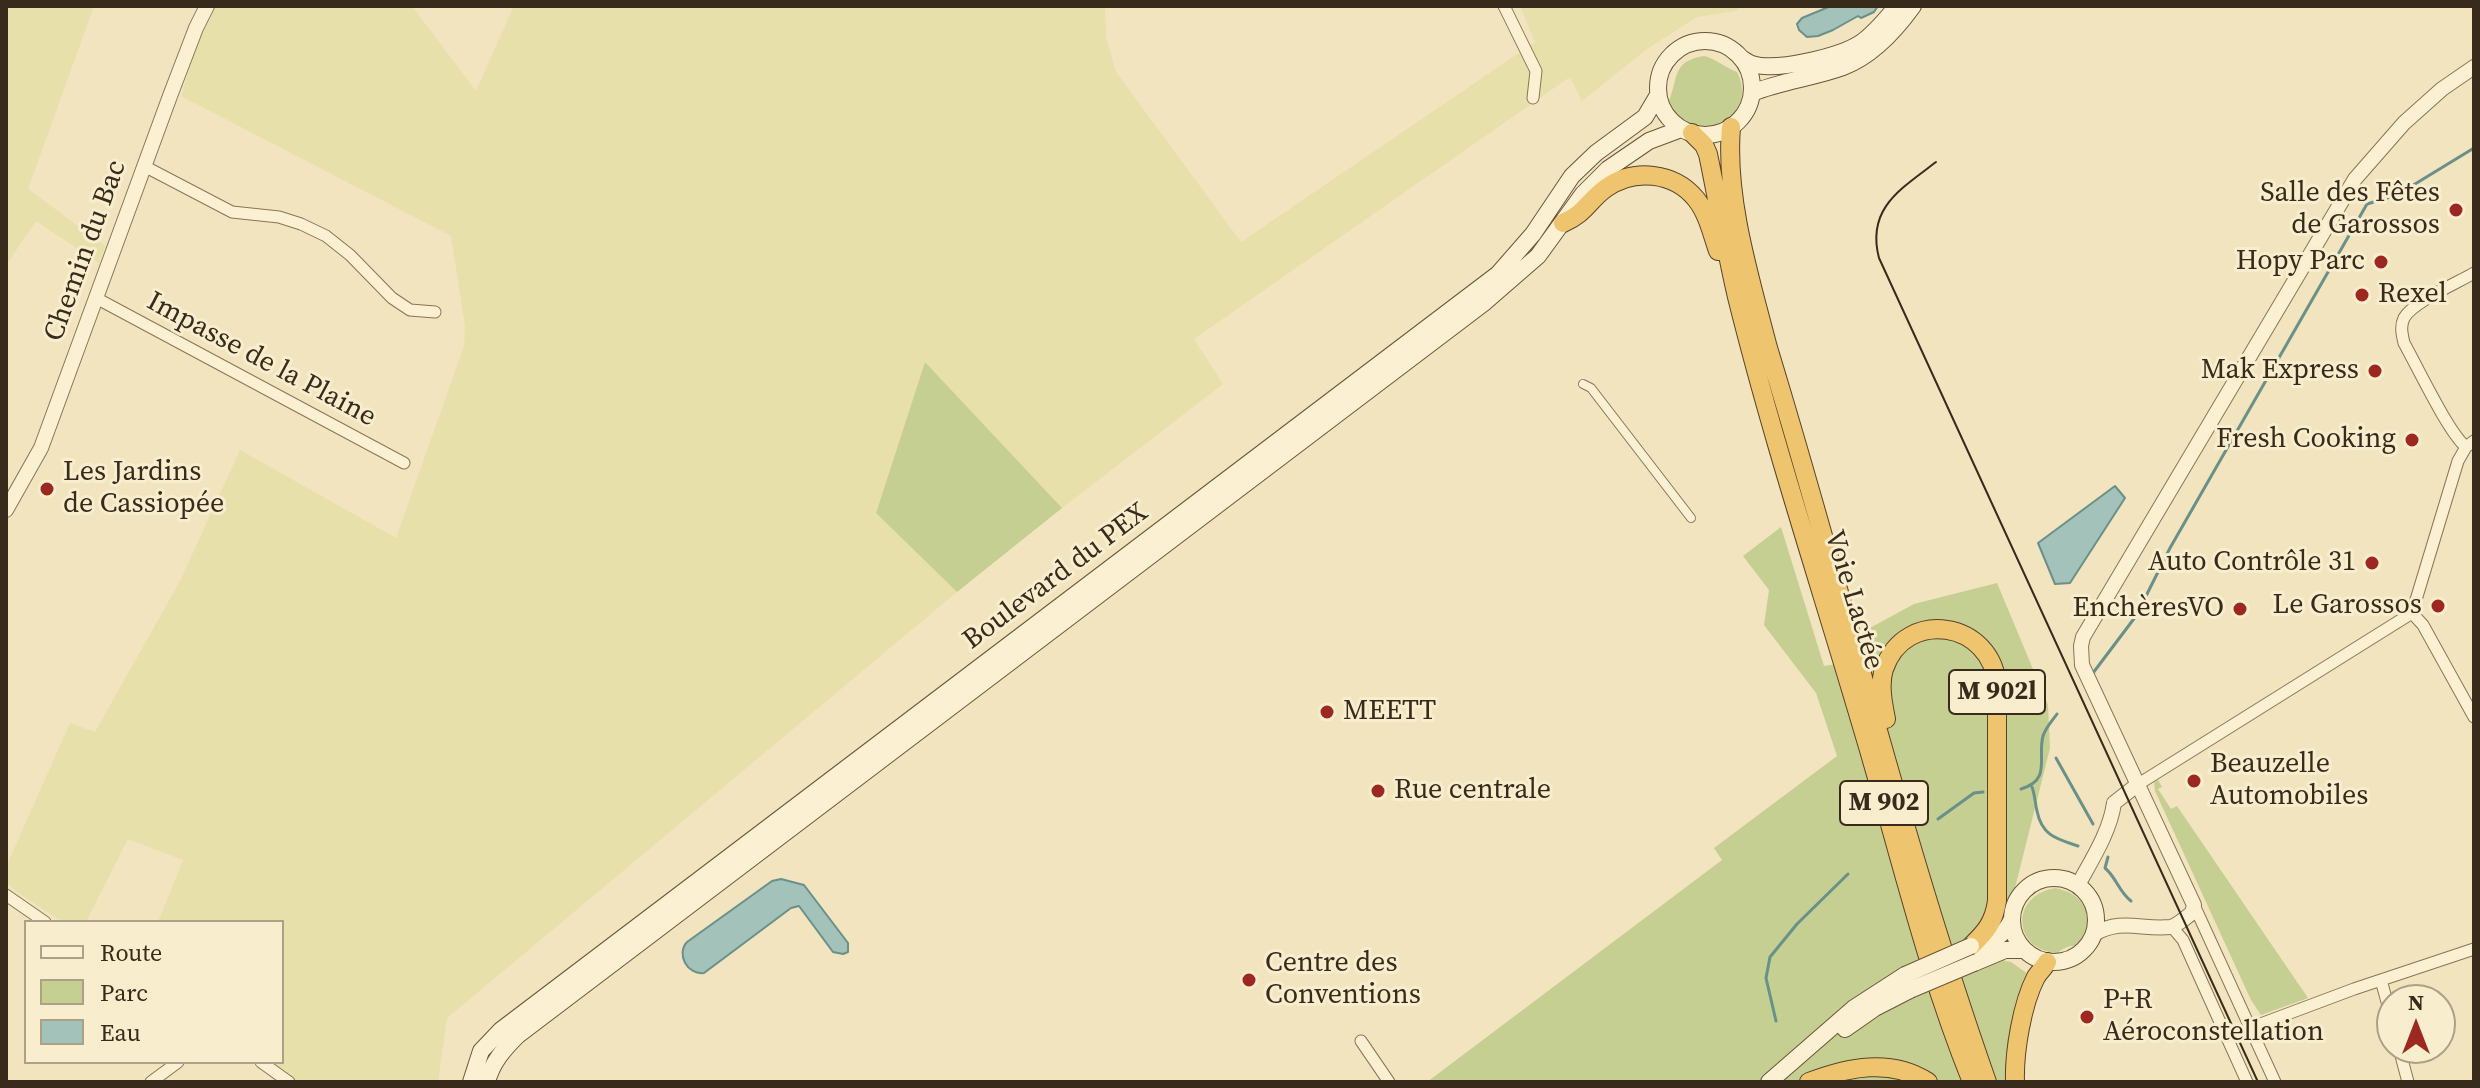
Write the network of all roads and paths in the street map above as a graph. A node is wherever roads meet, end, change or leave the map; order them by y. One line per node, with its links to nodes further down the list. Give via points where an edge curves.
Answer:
1 (207, 6): 12 (street, Chemin du Bac)
2 (1504, 6): 9 (street, via 1536,71)
3 (1897, 6): 5 (main road, via 1876,30 1843,53 1766,65)
4 (1913, 6): 7 (main road, via 1866,55 1843,67)
5 (1741, 58): 7 (main road); 8 (main road, via 1712,41 1683,46 1662,67)
6 (2474, 67): 26 (street, via 2412,115 2355,179 2083,637 2082,665)
7 (1752, 93): 10 (main road)
8 (1658, 95): 11 (main road, via 1670,120); 47 (main road, Boulevard du PEX, via 1645,117 1572,176 1498,274 501,1030 481,1051)
9 (1533, 98)
10 (1731, 127): 11 (main road, via 1706,135); 25 (highway, Voie Lactée / M 902, via 1729,157 1739,225 1768,348)
11 (1686, 131): 13 (main road, Boulevard du PEX, via 1649,141 1617,161); 17 (highway, Voie Lactée / M 902, via 1708,154)
12 (144, 166): 15 (street, Chemin du Bac); 16 (street, via 232,212 279,217 326,236 392,298 410,310)
13 (1563, 223): 17 (highway, via 1619,180 1642,175 1678,184 1696,198 1706,216); 48 (main road, Boulevard du PEX, via 1538,256 1485,302 518,1035 500,1054)
14 (2474, 273): 19 (street, via 2414,307 2401,330 2447,421 2458,439)
15 (96, 298): 20 (street, Impasse de la Plaine); 21 (street, Chemin du Bac, via 41,448)
16 (435, 312)
17 (1756, 365): 54 (highway, Voie Lactée / M 902, via 1916,919)
18 (1583, 384): 22 (street)
19 (2470, 444): 23 (street, via 2458,461)
20 (404, 463)
21 (6, 510)
22 (1691, 518)
23 (2412, 613): 24 (street); 26 (street)
24 (2474, 717)
25 (1887, 759): 36 (highway, M 902l, via 1892,752 1882,699 1883,671 1894,650 1914,635 1936,629 1974,640 1996,673 1999,867 1995,915); 55 (highway, Voie Lactée / M 902)
26 (2137, 785): 27 (street, via 2114,803); 29 (street)
27 (2078, 885): 30 (main road, via 2057,878 2031,885 2014,906); 33 (main road, via 2094,907)
28 (6, 895): 31 (street)
29 (2194, 905): 32 (street, via 2192,913); 41 (street)
30 (2012, 919): 35 (main road); 36 (main road, via 2007,930)
31 (42, 920)
32 (2172, 927): 33 (street, via 2118,925); 57 (street, via 2183,940)
33 (2094, 934): 37 (main road, via 2070,959)
34 (2474, 949): 38 (street)
35 (2024, 950): 36 (main road); 37 (main road)
36 (1973, 954): 39 (main road, bridge)
37 (2047, 962): 56 (highway, via 2027,1004)
38 (2381, 980): 40 (street); 41 (street)
39 (1908, 983): 50 (main road, via 1854,1008); 51 (main road)
40 (2382, 984)
41 (2250, 1028): 58 (street)
42 (1361, 1041): 49 (street)
43 (175, 1064): 45 (street)
44 (264, 1064): 46 (street)
45 (151, 1082)
46 (289, 1082)
47 (471, 1082)
48 (487, 1082)
49 (1389, 1082)
50 (1769, 1082)
51 (1783, 1082)
52 (1809, 1082): 53 (highway, via 1876,1065)
53 (1928, 1082)
54 (1972, 1082)
55 (1987, 1082)
56 (2015, 1082)
57 (2247, 1082)
58 (2275, 1082)

